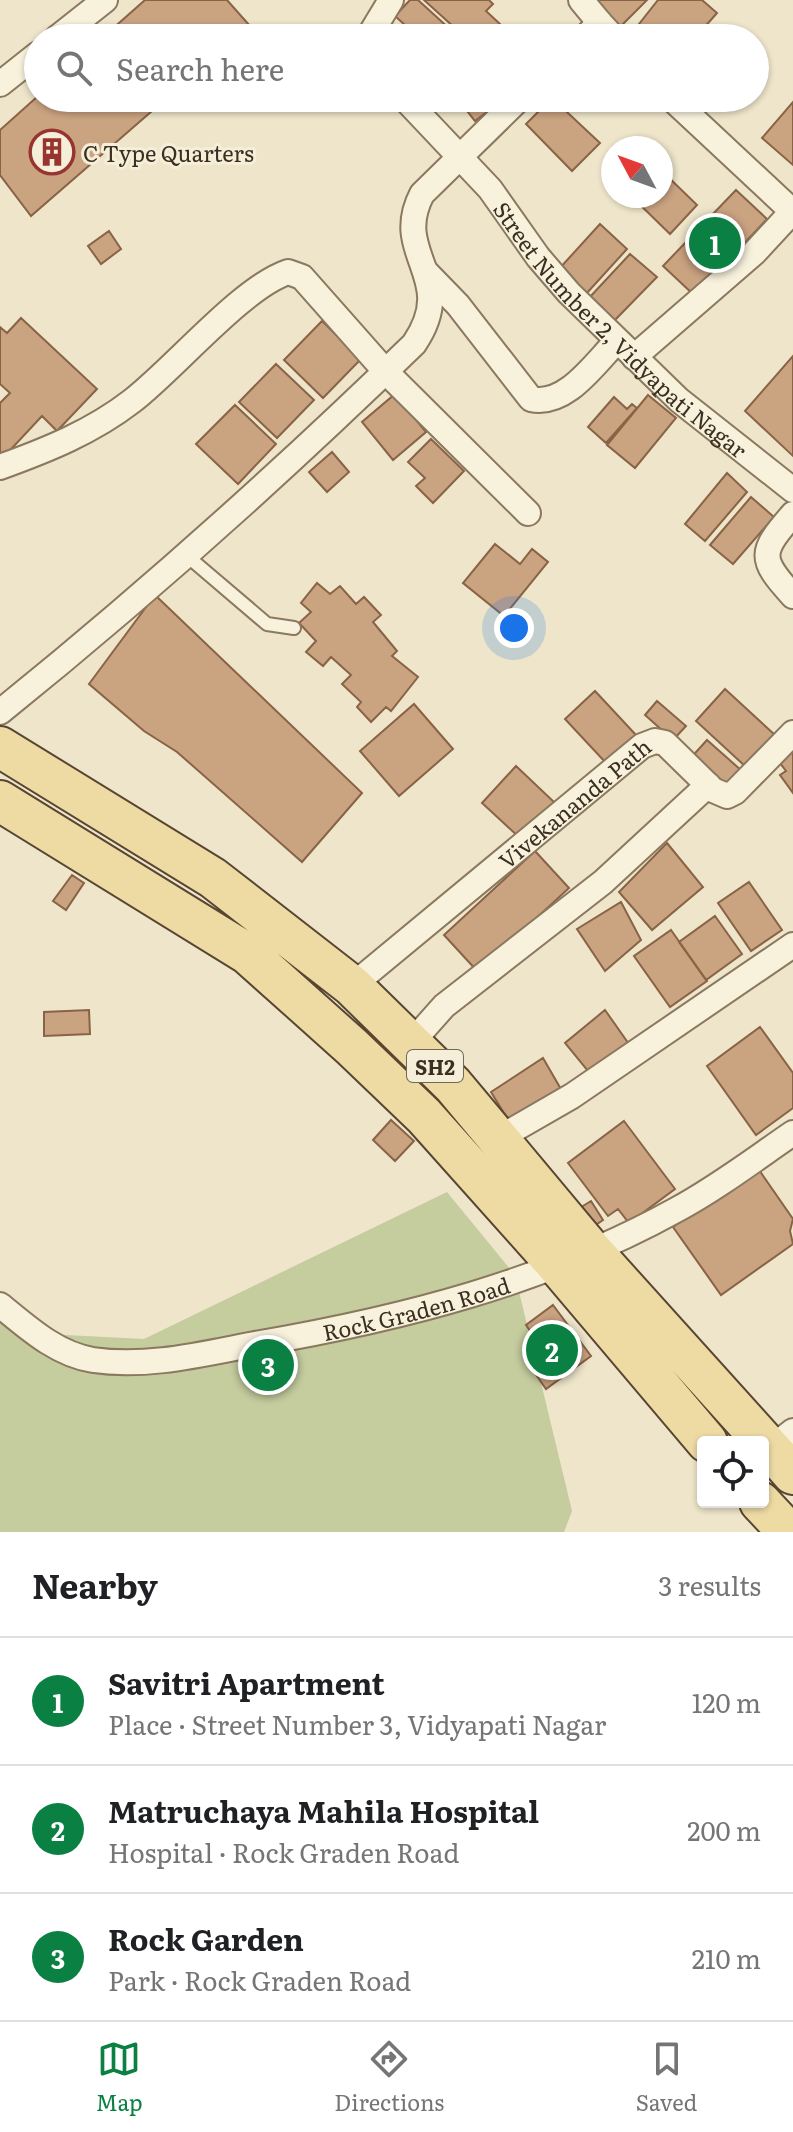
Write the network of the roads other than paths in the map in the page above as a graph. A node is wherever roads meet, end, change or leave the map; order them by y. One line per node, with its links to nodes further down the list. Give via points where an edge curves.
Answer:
1 (105, 0): 4 (street)
2 (391, 0): 5 (street)
3 (581, 0): 6 (street)
4 (75, 24)
5 (376, 24)
6 (594, 24)
7 (24, 65): 8 (street)
8 (0, 84)
9 (417, 112): 12 (street, Street Number 2, Vidyapati Nagar)
10 (505, 112): 12 (street)
11 (686, 112): 13 (street)
12 (459, 156): 14 (street, via 422,194 413,211 411,227); 15 (street, Street Number 2, Vidyapati Nagar, via 490,189 538,257)
13 (793, 212): 15 (street, via 754,253)
14 (425, 271): 15 (street, via 531,399 543,402 568,389); 16 (street, via 432,307 428,324)
15 (626, 349): 18 (street, Street Number 2, Vidyapati Nagar, via 725,439)
16 (386, 372): 17 (street, via 302,277 288,272 258,289 132,402 78,436); 19 (street); 21 (street)
17 (0, 467)
18 (793, 490)
19 (528, 513)
20 (793, 514): 22 (street, via 765,557)
21 (186, 555): 23 (lane, via 267,624); 24 (street)
22 (793, 596)
23 (294, 628)
24 (0, 712)
25 (793, 733): 27 (street, via 735,792 721,795)
26 (0, 747): 30 (main road, SH2, via 213,878)
27 (708, 785): 30 (street, Vivekananda Path, via 665,743 642,746); 31 (street, via 603,882 444,1006)
28 (0, 801): 34 (main road, SH2, via 248,954)
29 (793, 945): 33 (street, via 572,1096)
30 (352, 986): 31 (main road, SH2)
31 (412, 1042): 33 (main road, SH2)
32 (793, 1133): 34 (street, Rock Graden Road, via 679,1209)
33 (499, 1138): 34 (main road, SH2)
34 (575, 1258): 35 (street, Rock Graden Road, via 490,1292 343,1327 146,1363 90,1360 41,1339); 36 (main road, SH2); 37 (main road, SH2)
35 (0, 1305)
36 (703, 1436)
37 (785, 1451)

